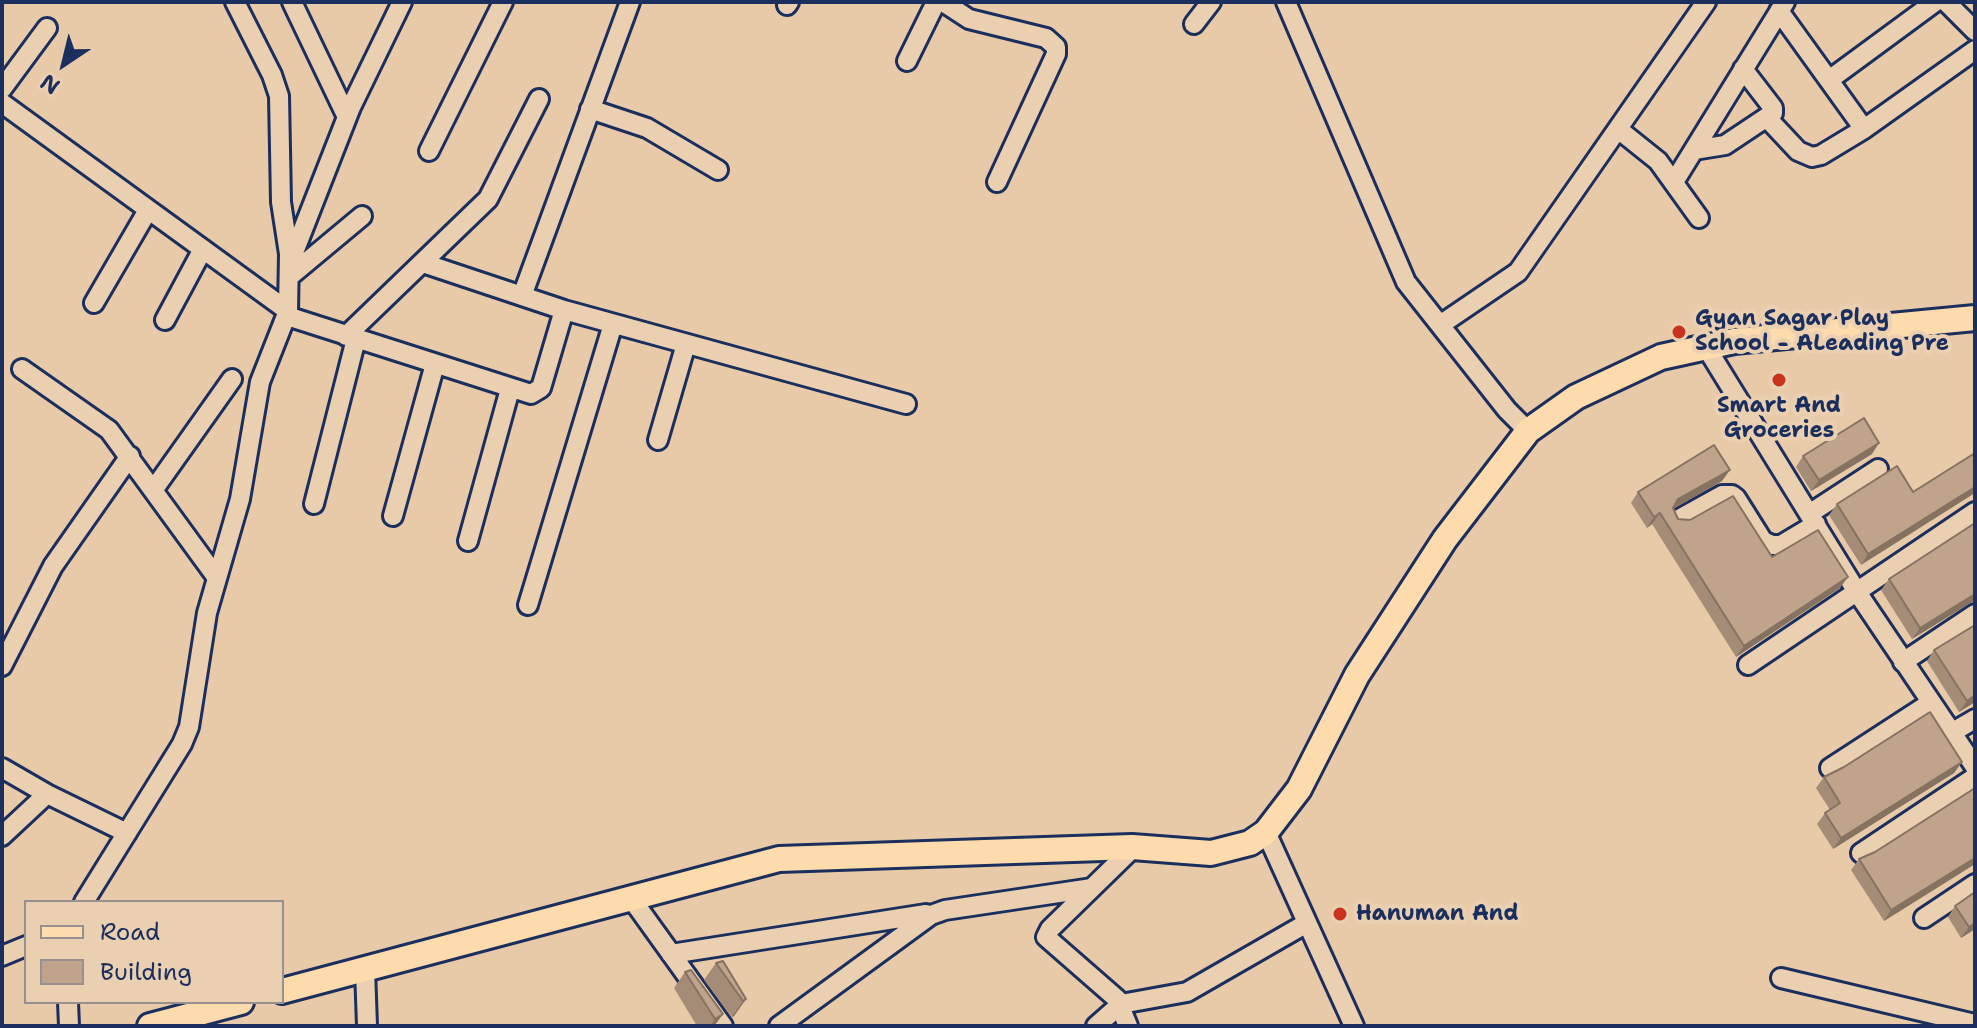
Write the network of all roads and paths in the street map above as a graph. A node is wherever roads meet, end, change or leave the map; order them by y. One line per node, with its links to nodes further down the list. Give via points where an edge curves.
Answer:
1 (235, 2): 39 (street, via 279,96 280,194)
2 (402, 2): 25 (street)
3 (503, 2): 30 (street)
4 (630, 2): 24 (street)
5 (936, 2): 18 (street)
6 (943, 2): 32 (street, via 969,19 1046,38 1056,47)
7 (1211, 2): 14 (street)
8 (1286, 2): 47 (street, via 1401,273)
9 (1706, 2): 27 (street)
10 (1935, 2): 20 (street)
11 (1946, 2): 16 (street)
12 (295, 4): 25 (street)
13 (1782, 6): 19 (street); 20 (street)
14 (1194, 24)
15 (47, 28): 21 (street)
16 (1975, 31)
17 (1975, 50): 28 (street)
18 (907, 61)
19 (1743, 69): 26 (street, via 1773,108); 29 (street)
20 (1829, 80): 28 (street)
21 (2, 89)
22 (539, 99): 38 (street, via 488,199)
23 (2, 103): 34 (street)
24 (590, 109): 31 (street, via 647,128); 40 (street)
25 (347, 117): 39 (street)
26 (1768, 119): 28 (street, via 1798,151 1812,157); 29 (street, via 1725,145)
27 (1618, 129): 33 (street, via 1658,161); 47 (street, via 1518,272)
28 (1864, 129)
29 (1694, 150): 33 (street)
30 (429, 151)
31 (718, 170)
32 (997, 182)
33 (1674, 182): 36 (street)
34 (148, 210): 37 (street); 41 (street)
35 (362, 216): 39 (street)
36 (1699, 218)
37 (203, 249): 43 (street); 45 (street)
38 (423, 263): 40 (street); 48 (street)
39 (290, 269): 43 (street)
40 (522, 296): 42 (street)
41 (94, 303)
42 (564, 310): 46 (street); 54 (street, via 541,388 531,394)
43 (288, 314): 48 (street); 67 (street, via 262,375 240,499)
44 (1975, 318): 50 (main road)
45 (165, 320)
46 (613, 324): 49 (street); 69 (street)
47 (1440, 325): 56 (street)
48 (351, 337): 51 (street); 61 (street)
49 (686, 344): 55 (street); 57 (street)
50 (1706, 347): 56 (main road, via 1661,357 1618,377 1576,397); 64 (street)
51 (435, 364): 54 (street); 63 (street)
52 (22, 369): 58 (street, via 95,418)
53 (232, 379): 60 (street)
54 (510, 389): 66 (street)
55 (906, 404)
56 (1528, 431): 82 (main road, via 1437,552 1357,675 1299,789)
57 (658, 440)
58 (130, 456): 60 (street); 73 (street, via 53,566)
59 (1878, 469): 64 (street)
60 (154, 489): 67 (street)
61 (314, 504)
62 (1975, 512): 68 (street)
63 (393, 516)
64 (1812, 519): 65 (street, via 1781,545 1763,541 1732,495 1722,495); 68 (street)
65 (1677, 520)
66 (468, 541)
67 (217, 578): 83 (street, via 189,727)
68 (1857, 592): 71 (street); 72 (street)
69 (528, 605)
70 (1975, 614): 71 (street)
71 (1903, 662): 74 (street)
72 (1748, 665)
73 (2, 666)
74 (1930, 703): 76 (street); 79 (street)
75 (1975, 719): 76 (street)
76 (1951, 733): 77 (street)
77 (1975, 767)
78 (2, 768): 81 (street)
79 (1830, 768)
80 (1975, 777): 86 (street)
81 (47, 794): 83 (street); 84 (street)
82 (1266, 832): 85 (main road, via 1250,843 1211,853); 93 (street)
83 (127, 833): 90 (street)
84 (2, 836)
85 (1133, 848): 88 (street); 89 (main road, via 779,859)
86 (1861, 853)
87 (1975, 884): 92 (street)
88 (1092, 888): 91 (street); 102 (street, via 1046,937)
89 (631, 898): 95 (street); 97 (main road)
90 (85, 900)
91 (940, 911): 95 (street); 108 (street)
92 (1924, 918)
93 (1307, 923): 102 (street, via 1187,992); 111 (street)
94 (24, 947): 96 (street)
95 (671, 954): 107 (street)
96 (2, 956)
97 (365, 969): 99 (main road); 106 (street)
98 (1781, 978): 103 (street)
99 (284, 990)
100 (68, 1004): 104 (street)
101 (233, 1004): 105 (main road)
102 (1121, 1004): 109 (street); 110 (street)
103 (1975, 1024)
104 (69, 1025)
105 (150, 1026)
106 (367, 1026)
107 (723, 1026)
108 (779, 1026)
109 (1096, 1026)
110 (1128, 1026)
111 (1354, 1026)

